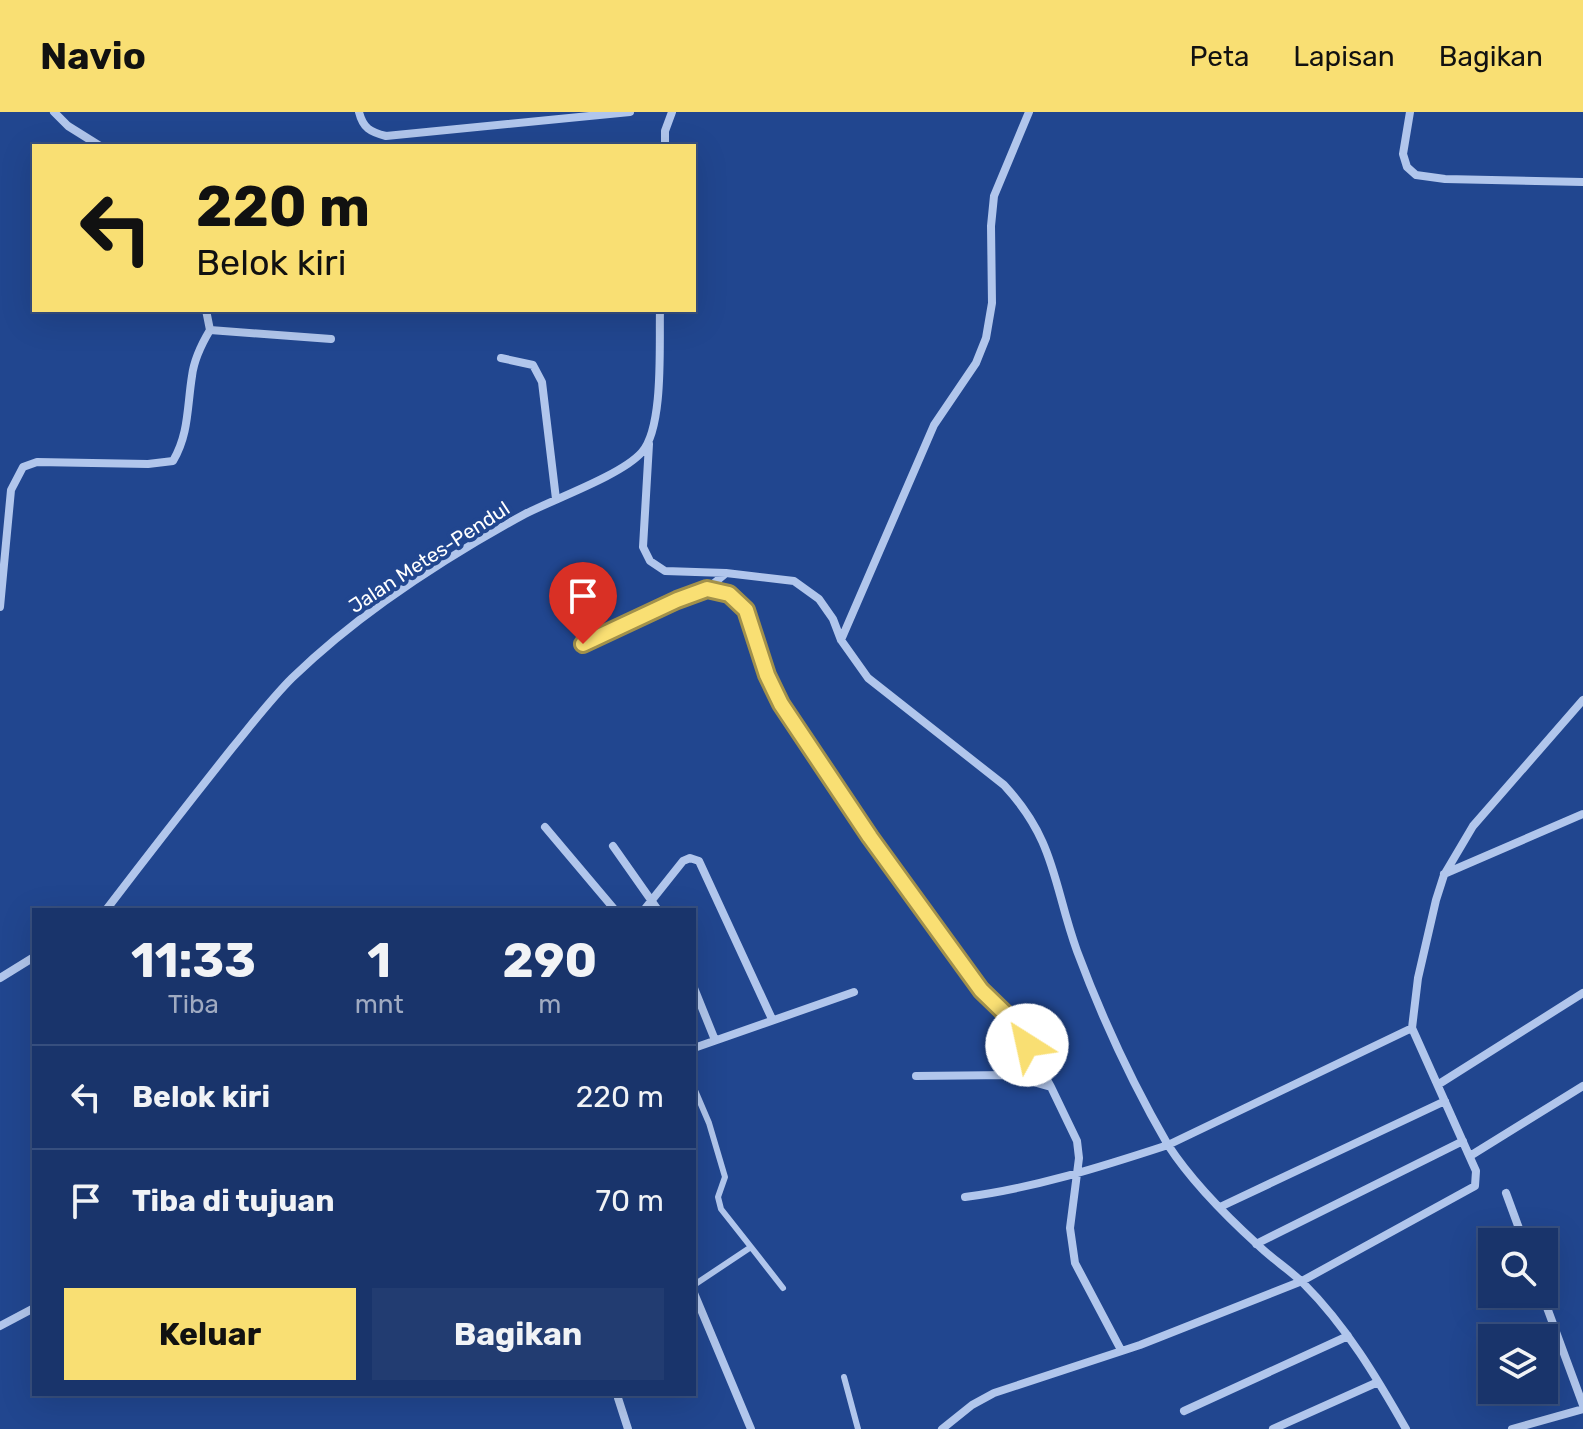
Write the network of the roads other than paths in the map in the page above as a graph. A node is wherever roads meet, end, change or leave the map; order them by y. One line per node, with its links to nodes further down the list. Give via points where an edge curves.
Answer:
1 (54, 112): 7 (street)
2 (359, 112): 3 (street, via 362,124 386,136)
3 (630, 112)
4 (672, 112): 8 (street)
5 (1029, 112): 20 (street, via 994,196 992,303 986,338 976,363 934,425)
6 (1410, 112): 9 (street, via 1403,154 1416,175)
7 (97, 144)
8 (665, 144)
9 (1583, 182)
10 (206, 312): 12 (street)
11 (660, 312): 15 (street, via 657,402)
12 (210, 330): 13 (street); 19 (street, via 195,362 188,423 173,461 37,462 23,467 11,490)
13 (331, 339)
14 (501, 358): 16 (street, via 533,365 542,382)
15 (649, 444): 16 (street, Jalan Metes-Pendul, via 631,462); 17 (street, via 646,555 665,571)
16 (556, 499): 28 (street, Jalan Metes-Pendul, via 430,571 313,659 262,712)
17 (726, 573): 18 (street); 20 (street, via 794,581 819,599)
18 (707, 589): 21 (street); 44 (street, via 729,594 746,610 781,704 981,990 1016,1024)
19 (0, 607)
20 (841, 640): 48 (street, via 868,678 1004,785 1034,822 1052,861 1078,954 1135,1088)
21 (583, 644)
22 (1583, 700): 26 (street, via 1473,826)
23 (1583, 814): 26 (street)
24 (545, 827): 29 (street)
25 (613, 846): 27 (street)
26 (1444, 875): 38 (street, via 1418,978)
27 (653, 900): 30 (street); 31 (street); 37 (street, via 683,861 699,861)
28 (108, 908)
29 (613, 908)
30 (646, 908)
31 (657, 908)
32 (32, 958): 33 (street)
33 (0, 978)
34 (854, 992): 37 (street)
35 (696, 993): 39 (street)
36 (1583, 993): 42 (street)
37 (772, 1019): 39 (street)
38 (1412, 1028): 42 (street); 48 (street)
39 (715, 1040): 40 (street)
40 (696, 1047)
41 (916, 1076): 44 (street, via 1009,1075)
42 (1439, 1084): 46 (street)
43 (1583, 1086): 49 (street)
44 (1051, 1087): 50 (street, via 1077,1141)
45 (696, 1093): 56 (lane, via 725,1177 718,1197 721,1209)
46 (1445, 1101): 47 (street); 53 (street)
47 (1463, 1141): 49 (street); 55 (street)
48 (1168, 1145): 50 (street); 53 (street)
49 (1470, 1156): 57 (street, via 1478,1177 1471,1190)
50 (1077, 1173): 52 (street); 65 (street, via 1070,1228 1075,1263)
51 (1506, 1193): 54 (street)
52 (965, 1197)
53 (1220, 1207): 55 (street)
54 (1519, 1228)
55 (1256, 1244): 57 (street)
56 (751, 1247): 58 (lane); 59 (lane)
57 (1302, 1281): 64 (street); 65 (street)
58 (696, 1284)
59 (783, 1288)
60 (696, 1298): 74 (street)
61 (1547, 1308): 69 (street)
62 (32, 1309): 63 (street)
63 (0, 1326)
64 (1348, 1336): 67 (street); 70 (street)
65 (1121, 1350): 72 (street, via 994,1393)
66 (844, 1377): 75 (lane)
67 (1378, 1382): 71 (street); 76 (street)
68 (618, 1398): 73 (street)
69 (1583, 1407): 78 (street)
70 (1184, 1411)
71 (1405, 1427): 77 (street)
72 (944, 1428)
73 (628, 1429)
74 (751, 1429)
75 (858, 1429)
76 (1273, 1429)
77 (1394, 1429)
78 (1512, 1429)

